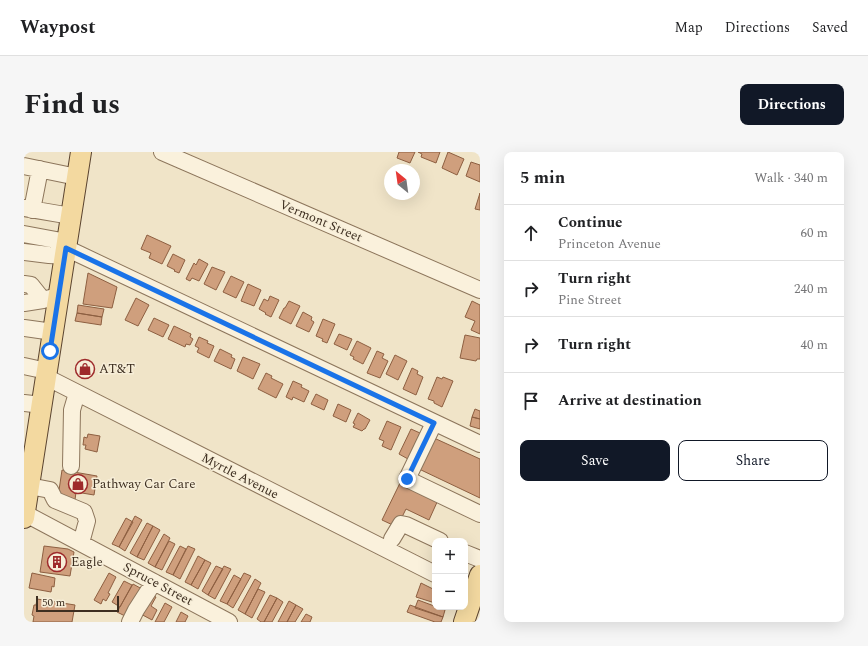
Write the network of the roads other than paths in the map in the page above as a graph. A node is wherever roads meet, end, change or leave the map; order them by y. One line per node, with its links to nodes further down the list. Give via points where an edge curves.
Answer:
1 (81, 152): 5 (main road)
2 (162, 152): 12 (street, Vermont Street)
3 (24, 166): 4 (street)
4 (40, 169): 5 (street); 6 (street)
5 (77, 177): 7 (main road)
6 (28, 209): 7 (street)
7 (71, 216): 9 (main road)
8 (24, 234): 9 (street)
9 (66, 249): 10 (street, via 49,255); 13 (main road); 21 (street)
10 (24, 252)
11 (24, 284): 13 (street, via 31,285)
12 (480, 290)
13 (51, 298): 14 (street); 16 (main road)
14 (24, 303)
15 (24, 328): 16 (street)
16 (53, 332): 18 (main road)
17 (24, 366): 18 (street, Myrtle Avenue)
18 (46, 374): 19 (street, Myrtle Avenue); 20 (main road)
19 (77, 393): 24 (street, via 72,410); 33 (street, Myrtle Avenue)
20 (35, 410): 23 (main road); 25 (main road)
21 (434, 423): 22 (street); 26 (street, via 407,479)
22 (480, 444)
23 (24, 446)
24 (71, 466)
25 (29, 486): 27 (main road); 30 (street, via 50,490 54,500 84,512 87,521)
26 (480, 514)
27 (24, 515): 30 (street, Spruce Street)
28 (434, 538): 29 (street, via 401,524)
29 (392, 539)
30 (81, 543): 34 (street, Spruce Street)
31 (468, 554): 32 (street)
32 (480, 559)
33 (432, 572)
34 (154, 582): 36 (street, Spruce Street); 37 (street)
35 (473, 585): 38 (main road)
36 (223, 621)
37 (130, 622)
38 (464, 622)

